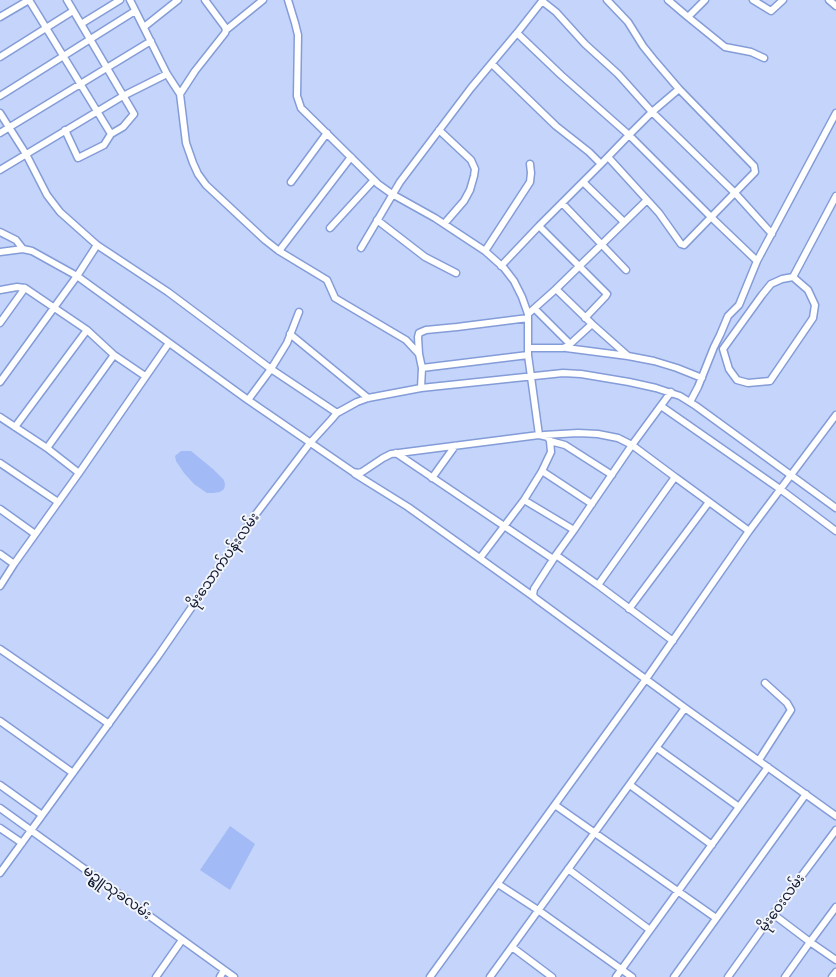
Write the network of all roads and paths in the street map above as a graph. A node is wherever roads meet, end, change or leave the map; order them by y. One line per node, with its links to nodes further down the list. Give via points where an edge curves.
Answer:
1 (29, 0): 19 (street); 22 (street)
2 (67, 0): 17 (street)
3 (120, 0): 21 (street)
4 (130, 0): 18 (street)
5 (178, 0): 23 (street)
6 (205, 0): 24 (street)
7 (263, 0): 24 (street)
8 (288, 0): 47 (street, via 298,35 296,96 301,108)
9 (543, 0): 25 (street); 40 (street)
10 (607, 0): 35 (street)
11 (668, 0): 20 (street)
12 (705, 0): 20 (street)
13 (753, 0): 14 (street, via 771,11)
14 (784, 0)
15 (829, 0): 16 (street)
16 (836, 6)
17 (73, 11): 21 (street); 22 (street)
18 (135, 11): 23 (street); 26 (street)
19 (0, 17)
20 (688, 17): 30 (street, via 725,47)
21 (81, 24): 26 (street)
22 (46, 28): 28 (street); 29 (street)
23 (144, 28): 27 (street)
24 (226, 30): 36 (street)
25 (517, 33): 31 (street); 49 (street)
26 (91, 40): 28 (street); 32 (street)
27 (151, 41): 32 (street); 33 (street)
28 (64, 56): 34 (street); 37 (street)
29 (0, 57)
30 (764, 58)
31 (492, 64): 45 (street); 54 (street)
32 (107, 69): 34 (street); 38 (street)
33 (167, 74): 36 (street); 38 (street)
34 (81, 83): 39 (street); 43 (street)
35 (679, 89): 40 (street); 60 (street, via 756,169)
36 (180, 94): 76 (street, via 186,143 198,174)
37 (0, 96)
38 (123, 96): 39 (street); 48 (street, via 134,114 123,127)
39 (98, 111): 44 (street); 48 (street)
40 (652, 112): 49 (street); 60 (street)
41 (0, 113): 43 (street)
42 (836, 114): 71 (street)
43 (9, 127): 46 (street); 50 (street)
44 (65, 130): 48 (street, via 78,158 104,145); 50 (street)
45 (439, 130): 59 (street); 67 (street, via 471,160 475,169 464,201)
46 (0, 133)
47 (327, 133): 51 (street); 57 (street)
48 (111, 134)
49 (629, 134): 52 (street); 64 (street)
50 (26, 154): 55 (street); 73 (street, via 54,205)
51 (351, 157): 56 (street); 76 (street)
52 (608, 157): 54 (street); 62 (street)
53 (530, 164): 77 (street, via 530,182)
54 (601, 164): 58 (street)
55 (0, 170)
56 (374, 180): 59 (street); 69 (street)
57 (291, 182)
58 (583, 182): 63 (street); 66 (street)
59 (392, 194): 65 (street); 67 (street)
60 (735, 194): 64 (street); 71 (street)
61 (836, 196): 85 (street)
62 (647, 200): 64 (street, via 682,244 686,244); 66 (street)
63 (562, 203): 68 (street); 72 (street)
64 (711, 217): 79 (street)
65 (378, 220): 74 (street); 83 (street, via 426,257)
66 (624, 222): 72 (street)
67 (444, 224): 77 (street)
68 (539, 226): 80 (street); 81 (street)
69 (330, 228)
70 (0, 232): 75 (street, via 16,240)
71 (772, 234): 79 (street)
72 (602, 244): 81 (street); 82 (street)
73 (97, 245): 84 (street); 106 (street, via 168,292)
74 (361, 248)
75 (23, 249): 78 (street); 84 (street)
76 (279, 251): 101 (street, via 327,280 335,298 406,340)
77 (485, 251): 80 (street)
78 (0, 252)
79 (757, 261): 109 (street, via 739,305 728,316)
80 (501, 266): 92 (street, via 514,281)
81 (580, 266): 87 (street); 93 (street, via 606,294)
82 (626, 270)
83 (456, 273)
84 (76, 276): 89 (street); 98 (street)
85 (793, 277): 85 (street, via 808,290 815,305 813,318 770,381 748,383 737,380 729,369 724,349 771,284)
86 (25, 288): 88 (street); 89 (street); 94 (street)
87 (556, 289): 90 (street); 93 (street)
88 (0, 290)
89 (54, 308): 96 (street); 110 (street)
90 (535, 309): 92 (street); 99 (street, via 569,342)
91 (299, 312): 97 (street)
92 (528, 316): 100 (street); 101 (street, via 423,331 418,337)
93 (585, 318): 95 (street)
94 (0, 322)
95 (592, 324): 99 (street); 104 (street)
96 (86, 330): 102 (street); 120 (street)
97 (290, 334): 106 (street); 113 (street)
98 (169, 343): 107 (street); 114 (street)
99 (567, 347): 100 (street); 104 (street)
100 (528, 348): 103 (street)
101 (418, 354): 105 (street)
102 (114, 355): 107 (street); 126 (street)
103 (528, 355): 105 (street); 108 (street)
104 (628, 356): 109 (street, via 678,368)
105 (422, 368): 111 (street)
106 (271, 369): 114 (street); 117 (street)
107 (145, 376): 131 (street)
108 (531, 376): 111 (street, မိုးသောက်ပန်းလမ်း); 112 (street, မိုးသောက်ပန်းလမ်း, via 581,374); 121 (street)
109 (702, 378): 115 (street)
110 (0, 382)
111 (421, 388): 113 (street, မိုးသောက်ပန်းလမ်း)
112 (671, 392): 115 (street, မိုးသောက်ပန်းလမ်း); 116 (street)
113 (368, 398): 117 (street, မိုးသောက်ပန်းလမ်း)
114 (248, 400): 123 (street)
115 (690, 402): 133 (street, မိုးသောက်ပန်းလမ်း)
116 (661, 406): 124 (street); 136 (street)
117 (337, 413): 123 (street, မိုးသောက်ပန်းလမ်း)
118 (836, 415): 133 (street)
119 (0, 417): 120 (street)
120 (15, 427): 126 (street)
121 (539, 435): 122 (street, via 548,437); 124 (street, via 598,434); 125 (street)
122 (550, 441): 129 (street, via 551,452); 132 (street, via 566,445)
123 (310, 443): 130 (street); 162 (street, မိုးသောက်ပန်းလမ်း, via 256,514)
124 (632, 445): 132 (street); 135 (street)
125 (455, 446): 127 (street); 134 (street)
126 (47, 448): 131 (street)
127 (396, 453): 130 (street, via 362,472); 134 (street)
128 (0, 462): 138 (street)
129 (542, 471): 137 (street); 140 (street)
130 (353, 472): 150 (street)
131 (79, 473): 138 (street)
132 (612, 475): 140 (street)
133 (792, 476): 136 (street); 141 (street, မိုးသောက်ပန်းလမ်း)
134 (432, 478): 143 (street)
135 (674, 478): 139 (street); 152 (street)
136 (780, 489): 145 (street); 146 (street)
137 (524, 500): 143 (street); 144 (street)
138 (58, 502): 147 (street)
139 (709, 502): 145 (street); 155 (street)
140 (592, 504): 144 (street)
141 (836, 508)
142 (0, 509): 147 (street)
143 (504, 526): 149 (street); 150 (street)
144 (574, 530): 149 (street)
145 (750, 531): 156 (street)
146 (836, 531)
147 (35, 534): 151 (street)
148 (0, 554): 151 (street)
149 (554, 557): 152 (street); 154 (street, via 534,589)
150 (480, 558): 154 (street)
151 (14, 564): 153 (street)
152 (598, 585): 155 (street)
153 (0, 586)
154 (535, 598): 158 (street)
155 (630, 609): 156 (street)
156 (673, 641): 158 (street)
157 (0, 649): 162 (street)
158 (646, 679): 160 (street); 170 (street)
159 (765, 683): 164 (street, via 787,702 791,710)
160 (685, 708): 163 (street); 164 (street)
161 (0, 722): 166 (street)
162 (109, 724): 166 (street, မိုးသောက်ပန်းလမ်း)
163 (657, 748): 168 (street); 171 (street)
164 (759, 760): 165 (street)
165 (768, 766): 169 (street); 171 (street)
166 (73, 773): 173 (street, မိုးသောက်ပန်းလမ်း)
167 (0, 785): 173 (street)
168 (630, 785): 178 (street); 180 (street)
169 (806, 794): 174 (street); 188 (street)
170 (555, 805): 178 (street); 183 (street)
171 (739, 807): 180 (street)
172 (0, 808): 177 (street, မဥ္ဇူသုခလမ်း)
173 (42, 815): 177 (street, မိုးသောက်ပန်းလမ်း)
174 (836, 816)
175 (0, 828): 179 (street)
176 (836, 830): 187 (street, မိုးဝေးလမ်း)
177 (31, 831): 179 (street, မိုးသောက်ပန်းလမ်း); 190 (street, မဥ္ဇူသုခလမ်း)
178 (595, 832): 181 (street); 184 (street)
179 (22, 843): 182 (street, မိုးသောက်ပန်းလမ်း)
180 (712, 845): 184 (street)
181 (568, 869): 186 (street); 189 (street)
182 (0, 874)
183 (498, 884): 186 (street); 200 (street)
184 (678, 891): 188 (street); 189 (street)
185 (836, 906): 191 (street)
186 (538, 910): 192 (street); 195 (street)
187 (773, 914): 191 (street); 206 (street, မိုးဝေးလမ်း)
188 (716, 918): 205 (street)
189 (650, 930): 195 (street)
190 (182, 940): 194 (street, မဥ္ဇူသုခလမ်း); 197 (street)
191 (810, 942): 193 (street); 207 (street)
192 (512, 947): 201 (street); 202 (street)
193 (836, 960)
194 (224, 970): 198 (street); 199 (street, မဥ္ဇူသုခလမ်း)
195 (621, 970): 203 (street); 204 (street)
196 (836, 972): 208 (street)
197 (156, 977)
198 (220, 977)
199 (234, 977)
200 (430, 977)
201 (490, 977)
202 (552, 977)
203 (616, 977)
204 (632, 977)
205 (674, 977)
206 (728, 977)
207 (785, 977)
208 (832, 977)

